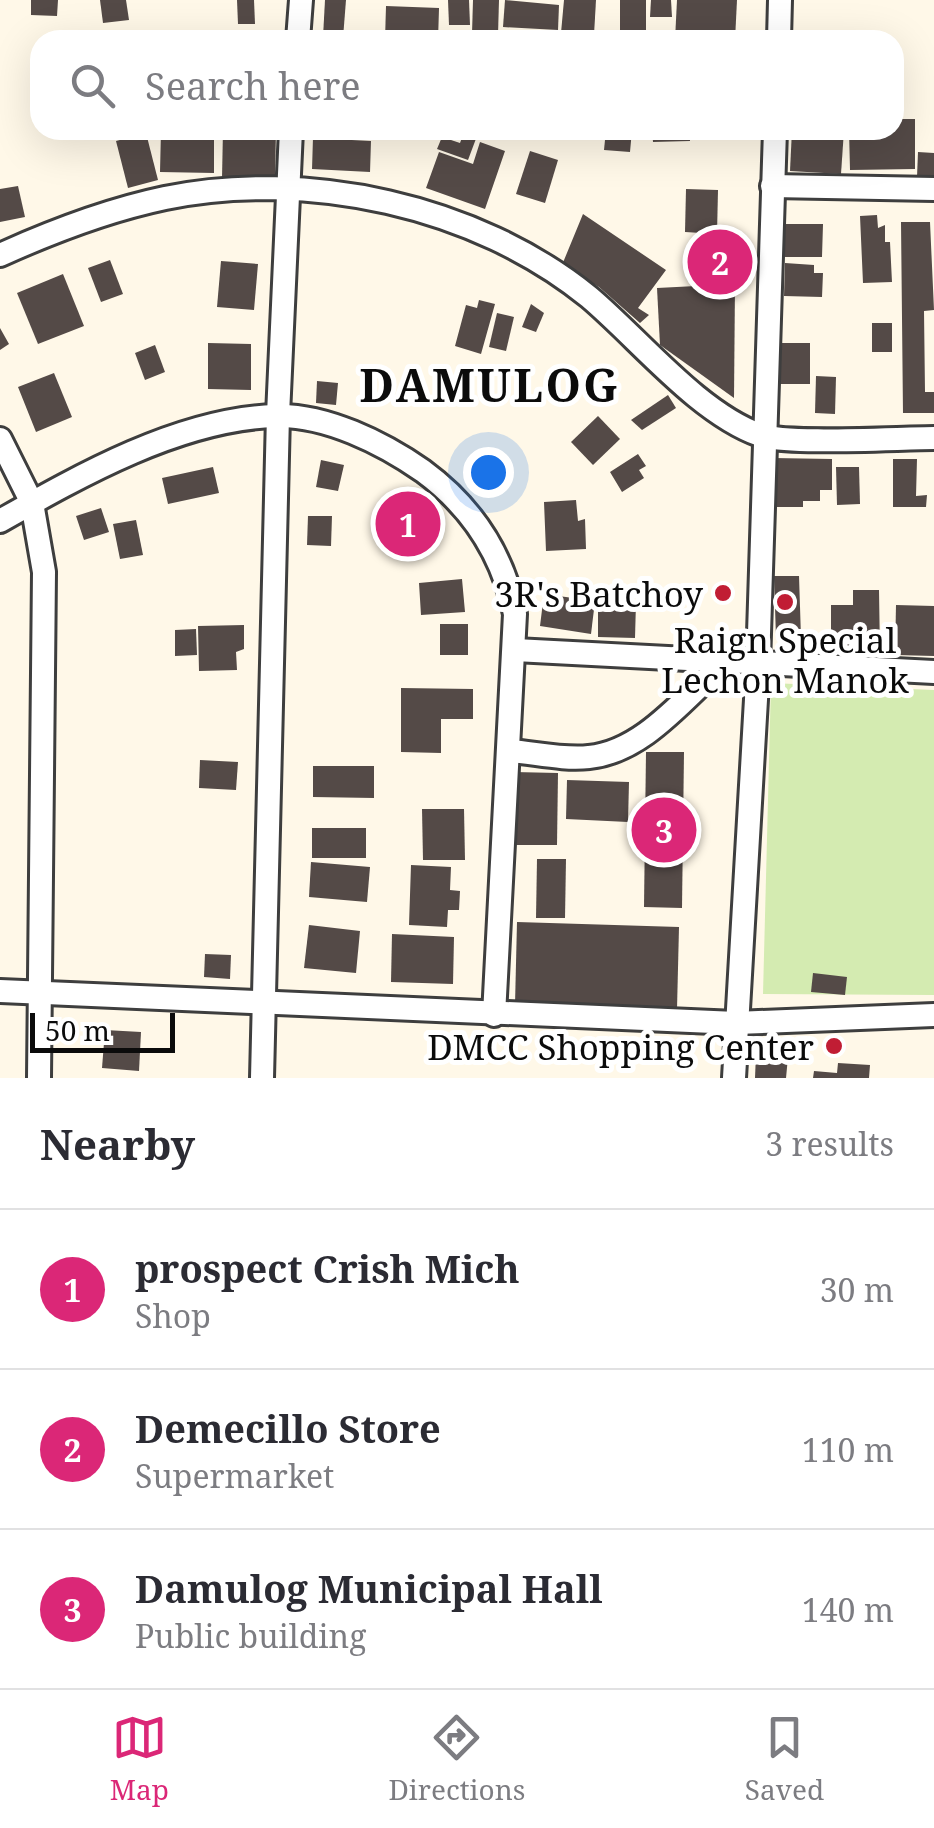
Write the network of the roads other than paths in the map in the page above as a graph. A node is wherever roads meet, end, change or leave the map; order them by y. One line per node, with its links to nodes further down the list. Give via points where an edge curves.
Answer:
1 (301, 0): 3 (street)
2 (780, 0): 4 (street)
3 (299, 30)
4 (778, 30)
5 (290, 140): 9 (street)
6 (774, 140): 7 (street)
7 (772, 186): 8 (street); 12 (street)
8 (934, 189)
9 (287, 190): 10 (street, via 166,198 98,216); 11 (street); 12 (street, via 414,210 531,256 586,294 729,419)
10 (0, 255)
11 (278, 416): 15 (street, via 155,446); 17 (street, via 318,421 360,438 436,481 492,546 508,580); 24 (street)
12 (762, 437): 13 (street); 19 (street)
13 (934, 438)
14 (0, 440): 15 (street)
15 (32, 503): 16 (street); 23 (street, via 44,572)
16 (0, 521)
17 (515, 650): 18 (street); 21 (street)
18 (723, 664): 19 (street); 21 (street, via 616,753 585,758)
19 (758, 665): 20 (street); 27 (street)
20 (934, 672)
21 (510, 751): 25 (street)
22 (0, 991): 23 (street)
23 (40, 993): 24 (street); 28 (street)
24 (263, 1001): 25 (street); 29 (street)
25 (494, 1014): 27 (street)
26 (934, 1016): 27 (street)
27 (736, 1023): 30 (street)
28 (39, 1078)
29 (262, 1078)
30 (734, 1078)

